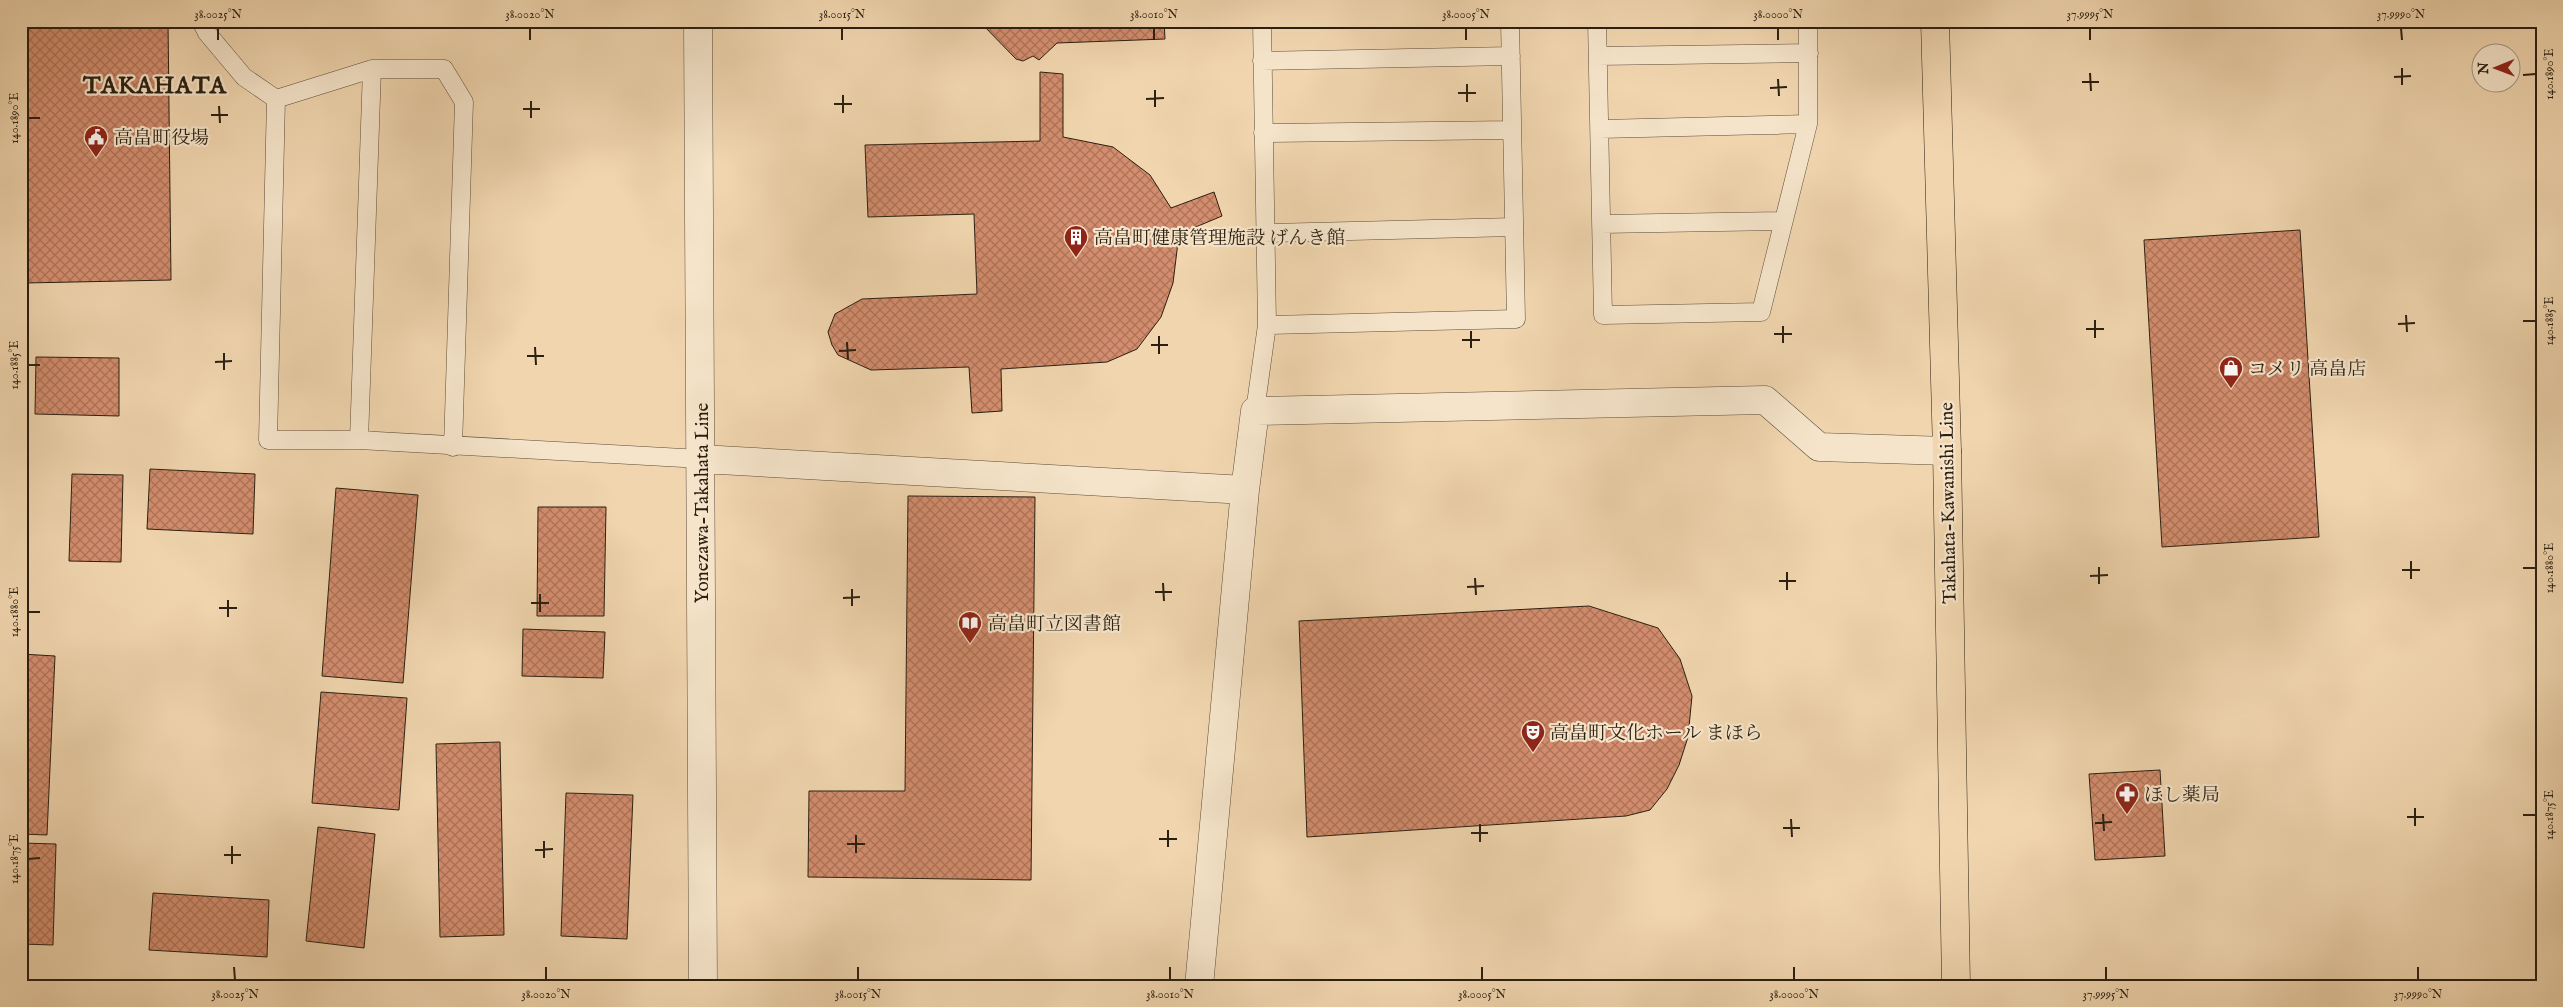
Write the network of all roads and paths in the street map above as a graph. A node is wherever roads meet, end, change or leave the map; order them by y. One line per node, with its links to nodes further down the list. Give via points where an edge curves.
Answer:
1 (201, 21): 13 (lane, via 207,34 244,77)
2 (698, 21): 27 (street, Yonezawa-Takahata Line)
3 (1262, 21): 11 (lane)
4 (1510, 21): 9 (lane)
5 (1597, 21): 10 (lane)
6 (1808, 21): 8 (lane)
7 (1935, 21): 26 (main road, Takahata-Kawanishi Line)
8 (1809, 53): 10 (lane); 14 (lane)
9 (1511, 56): 11 (lane); 16 (lane)
10 (1598, 56): 15 (lane)
11 (1262, 62): 17 (lane)
12 (372, 69): 13 (lane); 24 (lane); 25 (lane, via 444,69 464,102)
13 (276, 99): 24 (lane, via 268,440)
14 (1808, 124): 15 (lane); 18 (lane)
15 (1600, 129): 19 (lane)
16 (1512, 130): 17 (lane); 20 (lane)
17 (1264, 133): 21 (lane)
18 (1784, 221): 19 (lane); 19 (lane, via 1761,312 1603,315)
19 (1601, 224)
20 (1514, 227): 21 (lane); 22 (lane, via 1516,319)
21 (1265, 233): 22 (lane)
22 (1267, 324): 23 (lane)
23 (1255, 411): 26 (street, via 1765,400 1819,447); 28 (street)
24 (359, 440): 25 (lane)
25 (453, 447): 27 (lane)
26 (1946, 451): 31 (main road, Takahata-Kawanishi Line)
27 (701, 459): 28 (street); 29 (street, Yonezawa-Takahata Line)
28 (1245, 490): 30 (street)
29 (703, 986)
30 (1199, 986)
31 (1956, 986)

